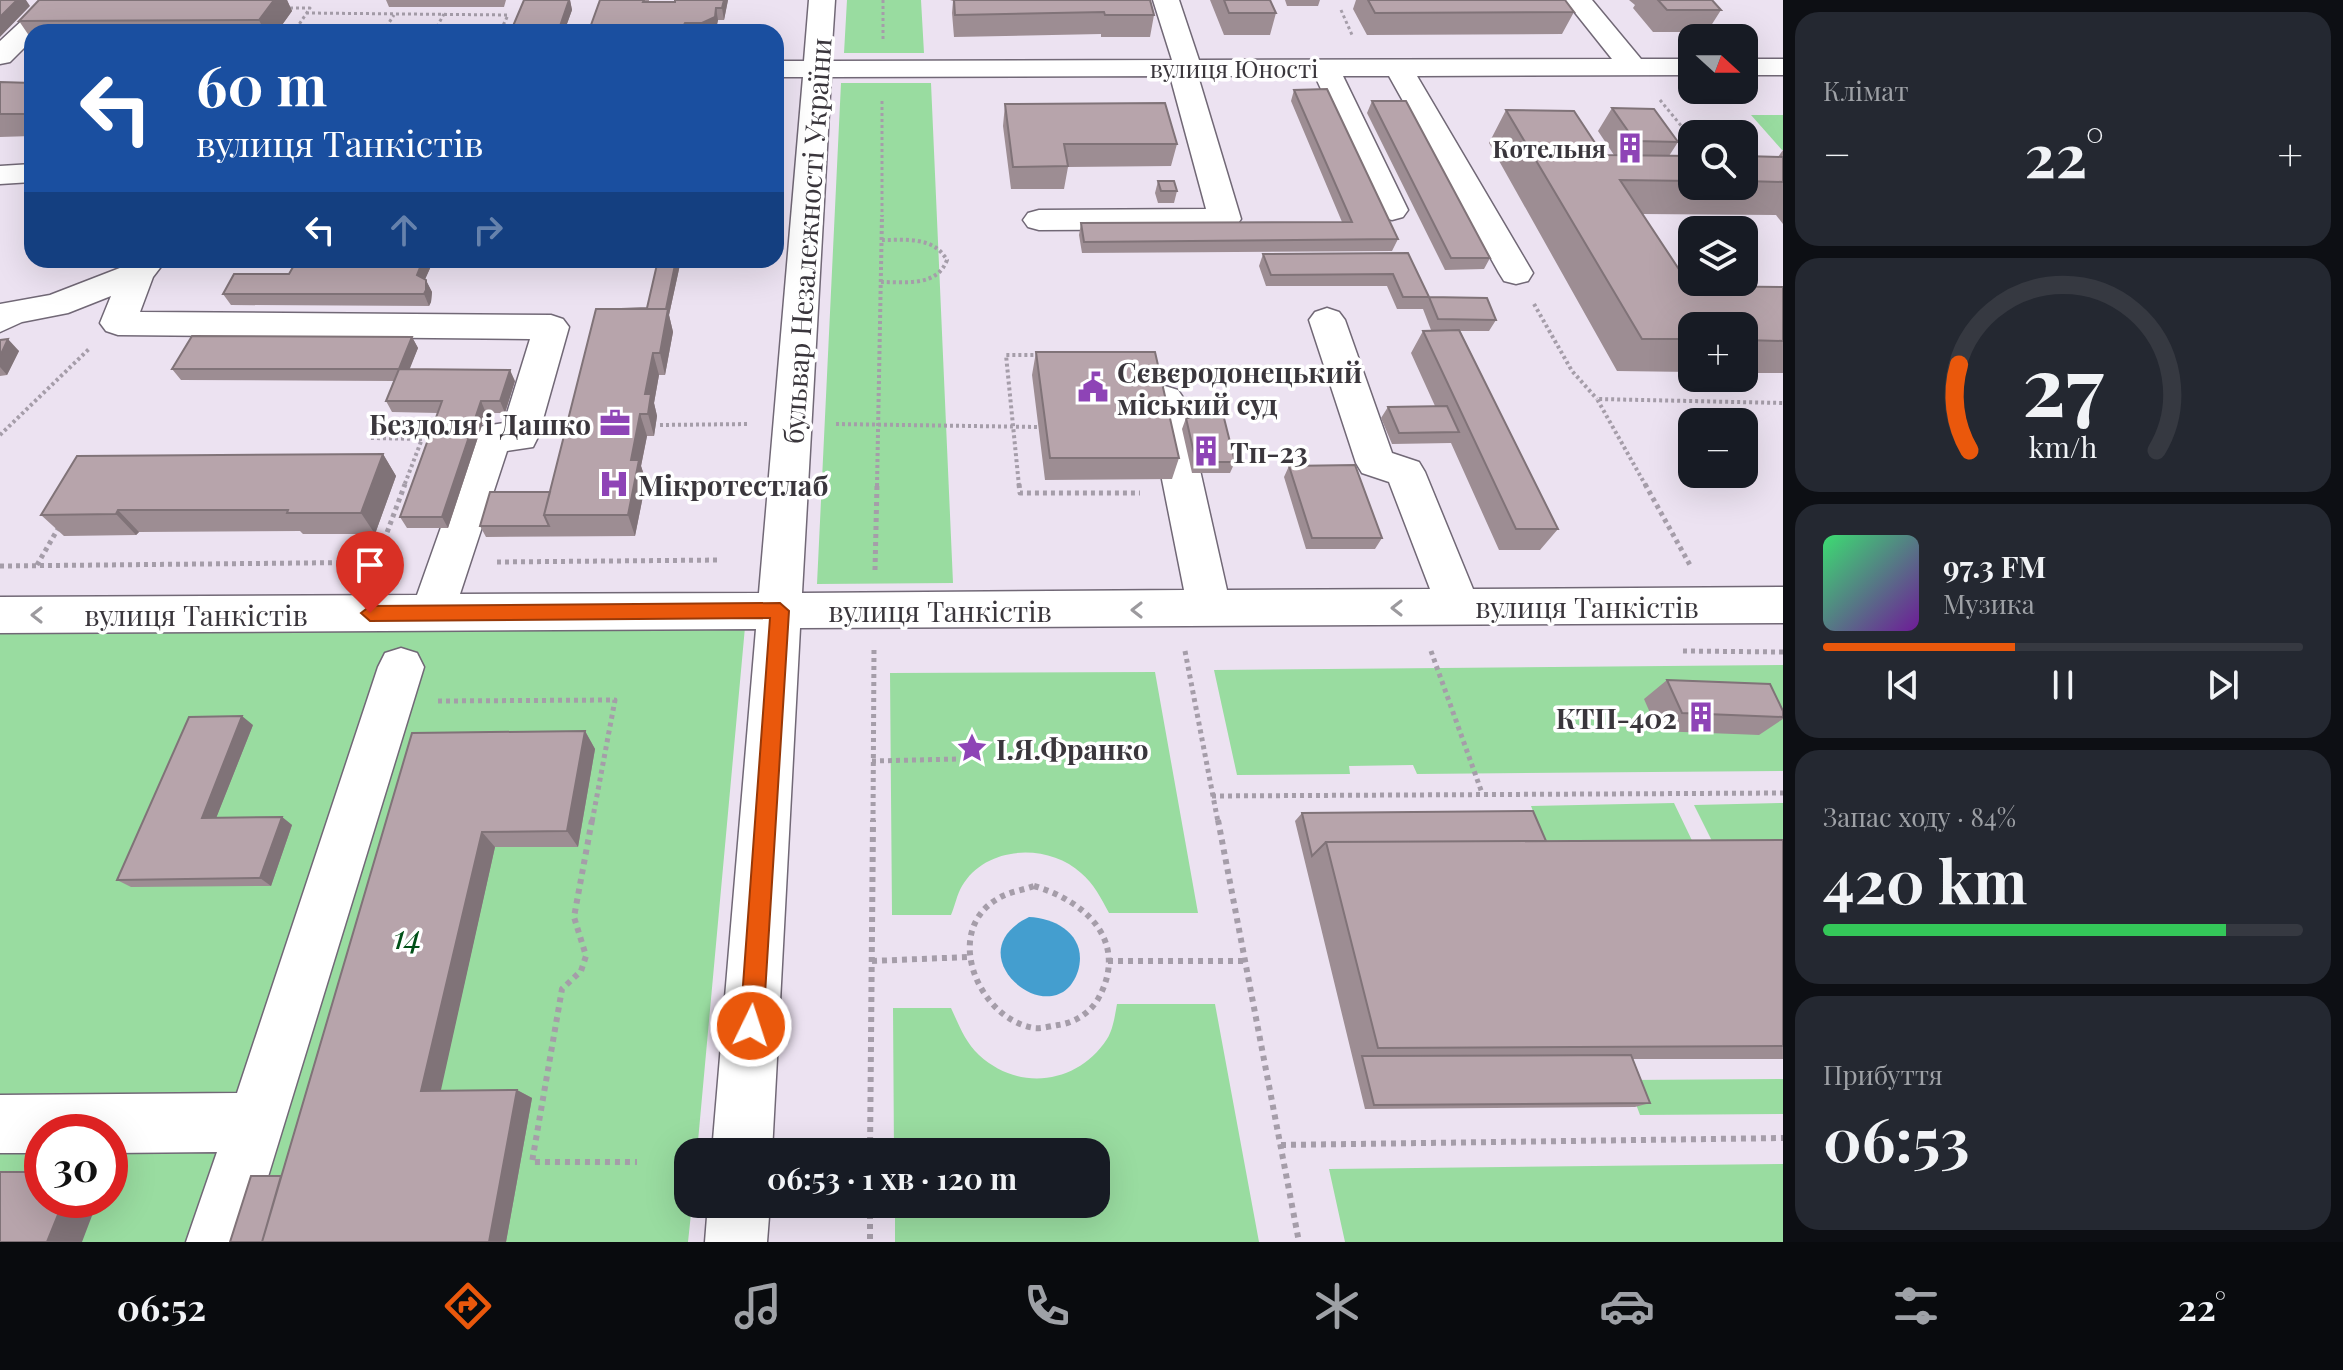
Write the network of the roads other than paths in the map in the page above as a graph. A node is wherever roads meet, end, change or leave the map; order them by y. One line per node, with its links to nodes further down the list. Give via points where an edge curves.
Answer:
1 (59, 0): 6 (street)
2 (822, 0): 14 (street, бульвар Незалежності України)
3 (1166, 0): 15 (street)
4 (1552, 0): 5 (street)
5 (1578, 0): 10 (street)
6 (40, 24)
7 (24, 45): 8 (street)
8 (7, 67)
9 (1398, 67): 10 (street, вулиця Юності); 16 (street, вулиця Юності); 24 (street)
10 (1633, 67): 11 (street, вулиця Юності)
11 (1678, 67)
12 (1758, 67): 13 (street)
13 (1783, 67)
14 (818, 68): 15 (street, вулиця Юності); 17 (street, вулиця Юності); 31 (street, бульвар Незалежності України)
15 (1185, 68): 16 (street, вулиця Юності); 21 (street, via 1225,219)
16 (1325, 68): 20 (street)
17 (784, 69)
18 (24, 174): 19 (street)
19 (0, 175)
20 (1392, 210)
21 (1039, 220)
22 (141, 268): 25 (street, via 56,305 13,312)
23 (143, 268): 32 (street, via 118,323 551,327 519,437 492,437)
24 (1516, 273)
25 (0, 320)
26 (1327, 320): 29 (street, via 1376,463 1405,472)
27 (1158, 370): 30 (street)
28 (1783, 605): 29 (street, вулиця Танкістів)
29 (1459, 607): 30 (street, вулиця Танкістів, one-way to 30)
30 (1209, 609): 31 (street, вулиця Танкістів, one-way to 31)
31 (780, 611): 32 (street, вулиця Танкістів); 37 (street, бульвар Незалежності України)
32 (432, 613): 33 (street, вулиця Танкістів, one-way to 33)
33 (0, 615)
34 (395, 684): 35 (street)
35 (257, 1122): 36 (street); 39 (street)
36 (0, 1124)
37 (743, 1138)
38 (738, 1218): 40 (street)
39 (217, 1242)
40 (736, 1242)

